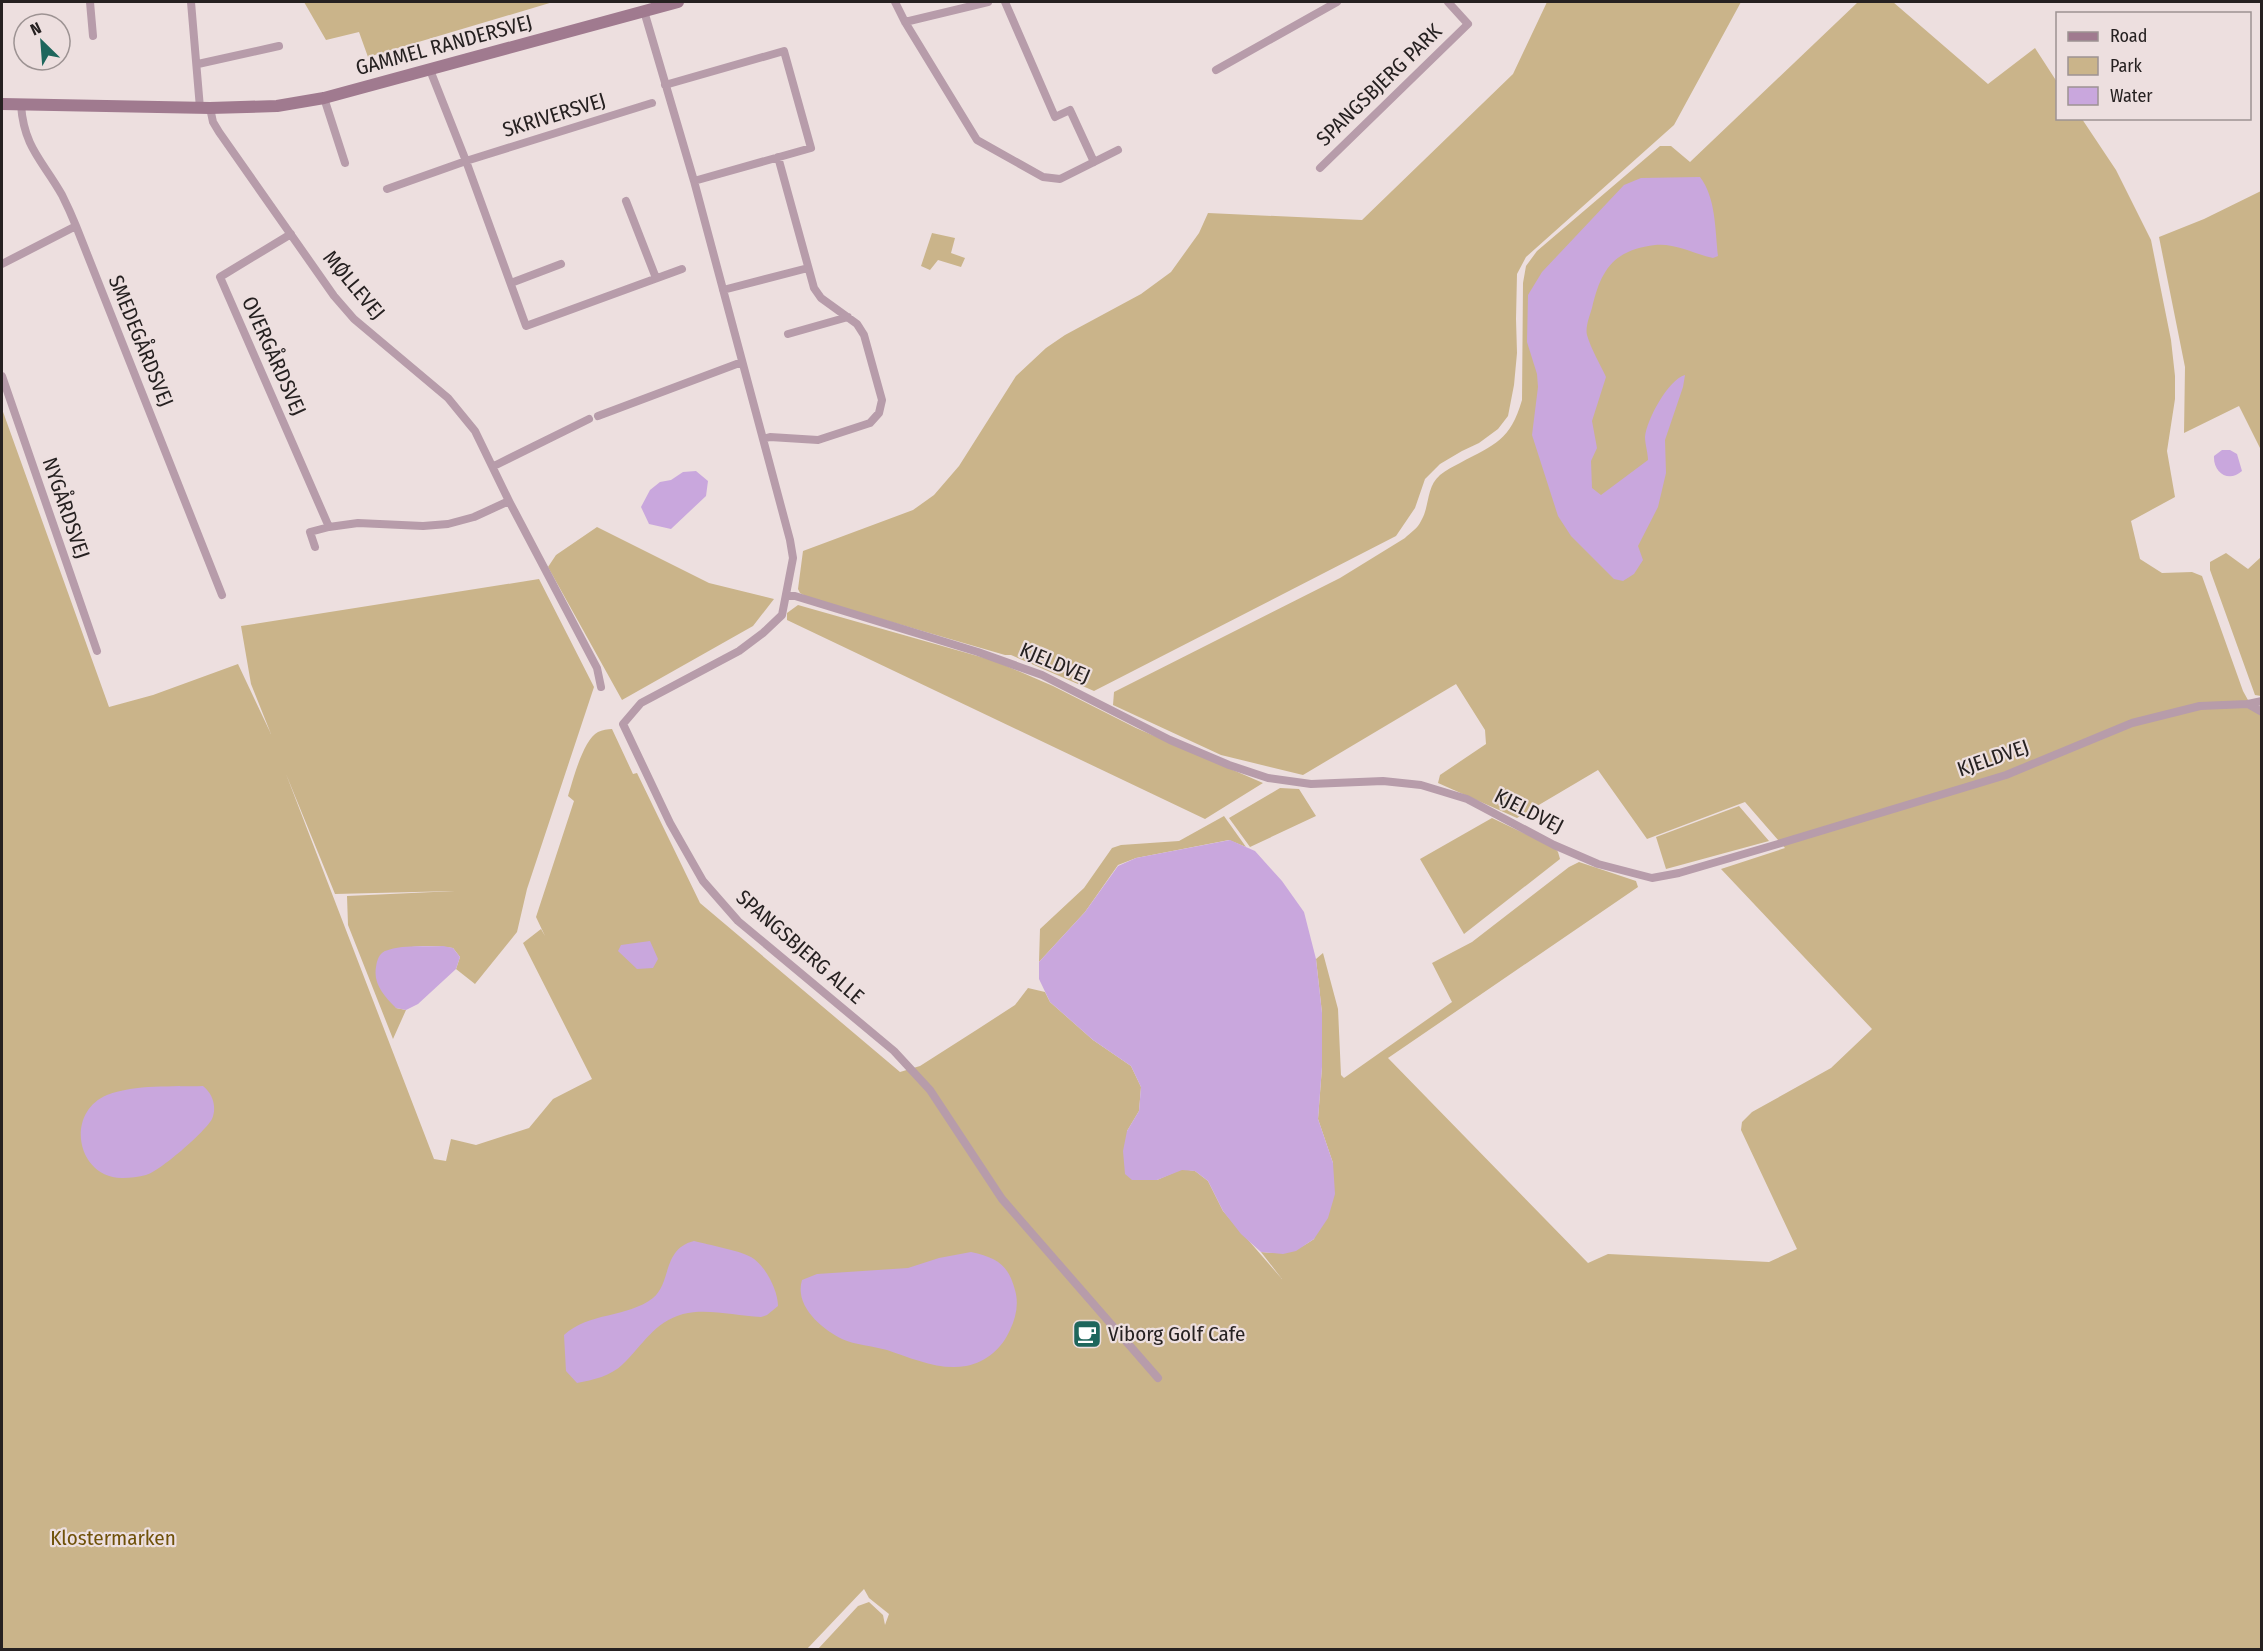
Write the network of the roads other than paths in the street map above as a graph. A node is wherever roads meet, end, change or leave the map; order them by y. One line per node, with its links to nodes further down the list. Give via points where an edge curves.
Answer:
1 (90, 2): 11 (street)
2 (191, 2): 13 (street, MØLLEVEJ)
3 (678, 2): 9 (street, GAMMEL RANDERSVEJ)
4 (896, 2): 10 (street)
5 (987, 2): 10 (street)
6 (1005, 2): 25 (street, via 1055,117 1070,110)
7 (1337, 2): 15 (street)
8 (1448, 2): 27 (street, SPANGSBJERG PARK, via 1468,24)
9 (644, 11): 14 (street, GAMMEL RANDERSVEJ); 16 (street, SPANGSBJERG ALLE)
10 (905, 22): 25 (street, via 977,140 1043,177 1060,179)
11 (93, 36)
12 (279, 46): 13 (street)
13 (198, 64): 21 (street, MØLLEVEJ)
14 (430, 70): 17 (street, GAMMEL RANDERSVEJ); 24 (street)
15 (1216, 70)
16 (665, 85): 23 (street, via 784,51 811,148); 28 (street, SPANGSBJERG ALLE)
17 (324, 98): 21 (street, GAMMEL RANDERSVEJ, via 277,106); 26 (street)
18 (652, 103): 24 (street, SKRIVERSVEJ)
19 (2, 104): 20 (street, GAMMEL RANDERSVEJ)
20 (21, 105): 21 (street, GAMMEL RANDERSVEJ); 31 (street, SMEDEGÅRDSVEJ, via 26,135)
21 (205, 108): 32 (street, MØLLEVEJ)
22 (1118, 150): 25 (street)
23 (778, 157): 28 (street); 35 (street)
24 (466, 161): 29 (street, SKRIVERSVEJ); 38 (street)
25 (1094, 162)
26 (345, 163)
27 (1320, 168)
28 (694, 181): 39 (street, SPANGSBJERG ALLE)
29 (387, 189)
30 (626, 201): 37 (street)
31 (76, 226): 33 (street); 49 (street, SMEDEGÅRDSVEJ)
32 (291, 234): 45 (street, MØLLEVEJ, via 354,319 448,398 475,431); 47 (street, OVERGÅRDSVEJ, via 219,277)
33 (2, 264)
34 (561, 264): 38 (street)
35 (808, 268): 39 (street); 40 (street, via 821,298)
36 (682, 269): 37 (street)
37 (656, 278): 38 (street, via 526,326)
38 (512, 283)
39 (723, 290): 42 (street, SPANGSBJERG ALLE)
40 (848, 317): 41 (street); 44 (street, via 864,335 882,400 879,413 870,423 818,440)
41 (788, 334)
42 (742, 362): 44 (street, SPANGSBJERG ALLE); 45 (street, via 594,418)
43 (2, 376): 51 (street, NYGÅRDSVEJ)
44 (762, 439): 50 (street, SPANGSBJERG ALLE, via 793,558)
45 (494, 466): 46 (street, MØLLEVEJ)
46 (509, 501): 47 (street, via 448,524 358,523); 52 (street, MØLLEVEJ, via 597,668)
47 (329, 527): 48 (street, via 310,532)
48 (315, 547)
49 (222, 595)
50 (787, 596): 54 (street, KJELDVEJ, via 978,652 1042,675 1170,740 1268,778 1311,784 1383,781 1421,785 1467,799 1598,864 1652,878 2006,775 2132,723 2200,706); 56 (street, SPANGSBJERG ALLE, via 782,615 763,633 739,651 641,703 623,724 670,823 703,881 738,921 913,1070 1002,1199)
51 (97, 651)
52 (601, 687)
53 (2262, 701): 54 (street, KJELDVEJ)
54 (2248, 704): 55 (street)
55 (2262, 712)
56 (1158, 1378)

